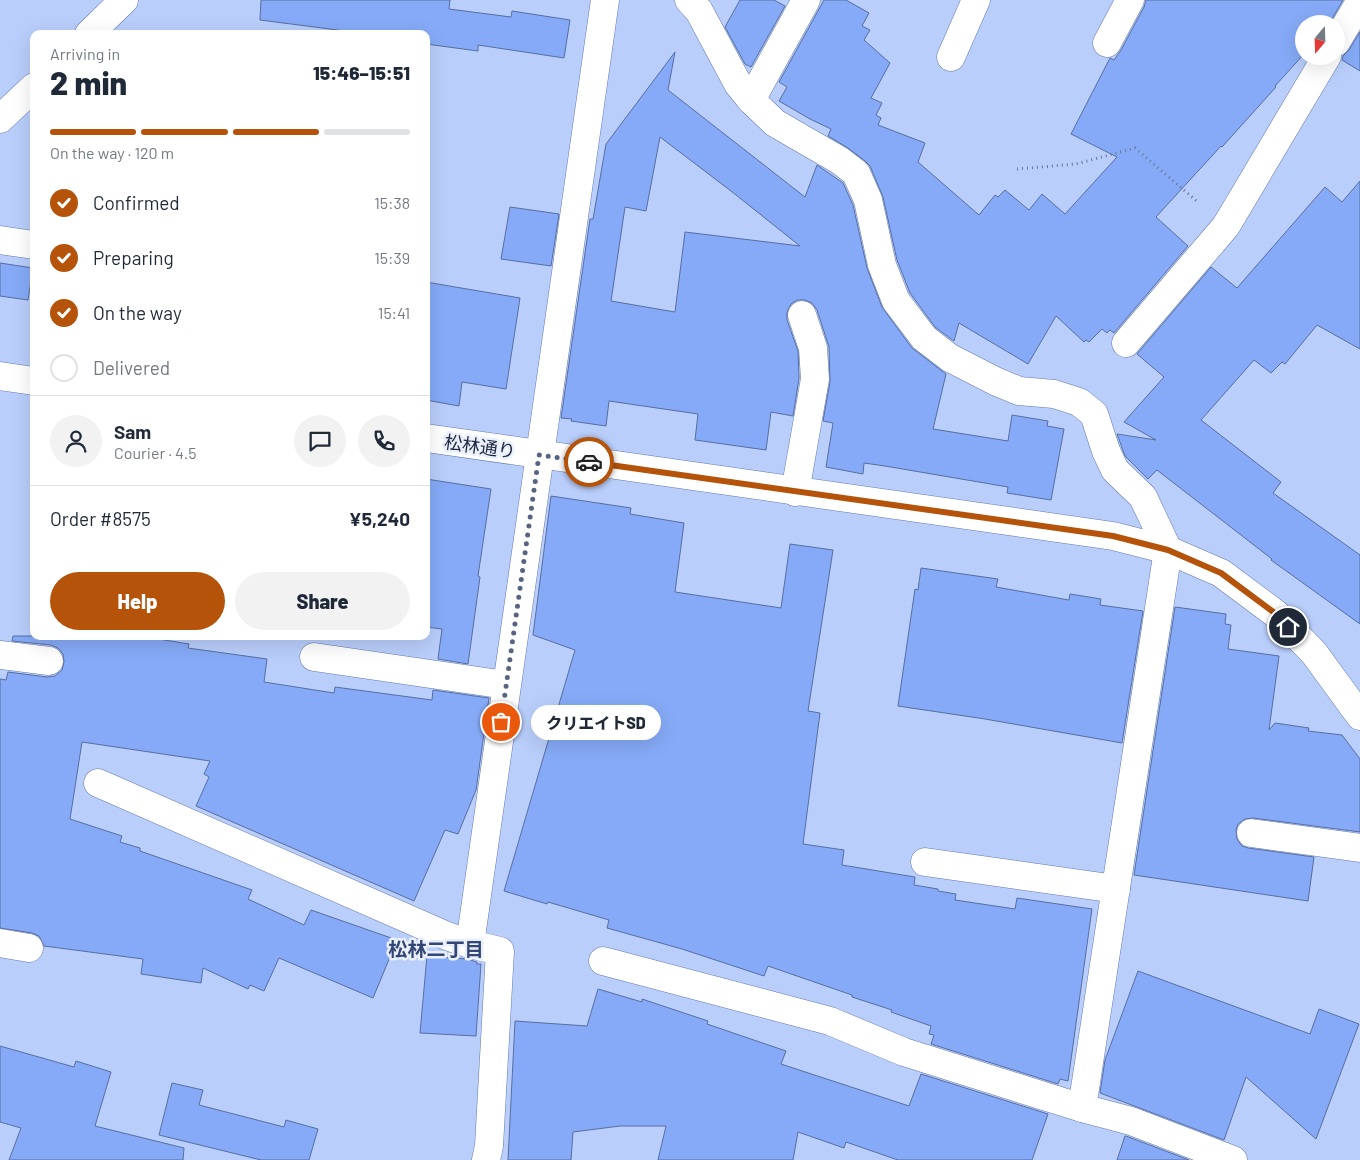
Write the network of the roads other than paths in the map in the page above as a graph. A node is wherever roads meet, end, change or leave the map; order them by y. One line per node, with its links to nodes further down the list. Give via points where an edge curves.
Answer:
1 (124, 0): 9 (street)
2 (604, 0): 23 (street)
3 (689, 0): 14 (street, via 699,11 738,84)
4 (806, 0): 14 (street)
5 (976, 0): 11 (street)
6 (1130, 0): 10 (street)
7 (1360, 2): 8 (street)
8 (1345, 27)
9 (93, 30)
10 (1107, 43)
11 (951, 57)
12 (1323, 65): 19 (street, via 1226,226)
13 (30, 91): 15 (street)
14 (751, 100): 25 (street, via 775,123 856,173 868,200 882,265 896,301 924,338 950,358 995,381 1019,391 1054,394 1079,402 1094,414 1115,470 1143,497)
15 (0, 119)
16 (0, 240): 17 (street)
17 (30, 244)
18 (802, 315): 24 (street, via 813,348 815,379)
19 (1126, 343)
20 (0, 376): 21 (street)
21 (30, 380)
22 (430, 439): 23 (street, 松林通り)
23 (539, 455): 24 (street, 松林通り); 29 (street)
24 (795, 492): 25 (street, 松林通り, via 1113,536)
25 (1168, 550): 30 (street, 松林通り, via 1221,573 1276,614 1314,653); 35 (street)
26 (0, 655): 28 (street)
27 (314, 657): 29 (street)
28 (50, 661)
29 (506, 685): 37 (street)
30 (1360, 716)
31 (98, 782): 37 (street)
32 (1251, 833): 33 (street)
33 (1360, 848)
34 (925, 862): 35 (street)
35 (1116, 890): 40 (street)
36 (0, 943): 38 (street)
37 (470, 944): 41 (street, via 500,951)
38 (29, 948)
39 (603, 961): 40 (street, via 830,1021 904,1052)
40 (1082, 1108): 42 (street, via 1131,1122)
41 (486, 1160)
42 (1233, 1160)

